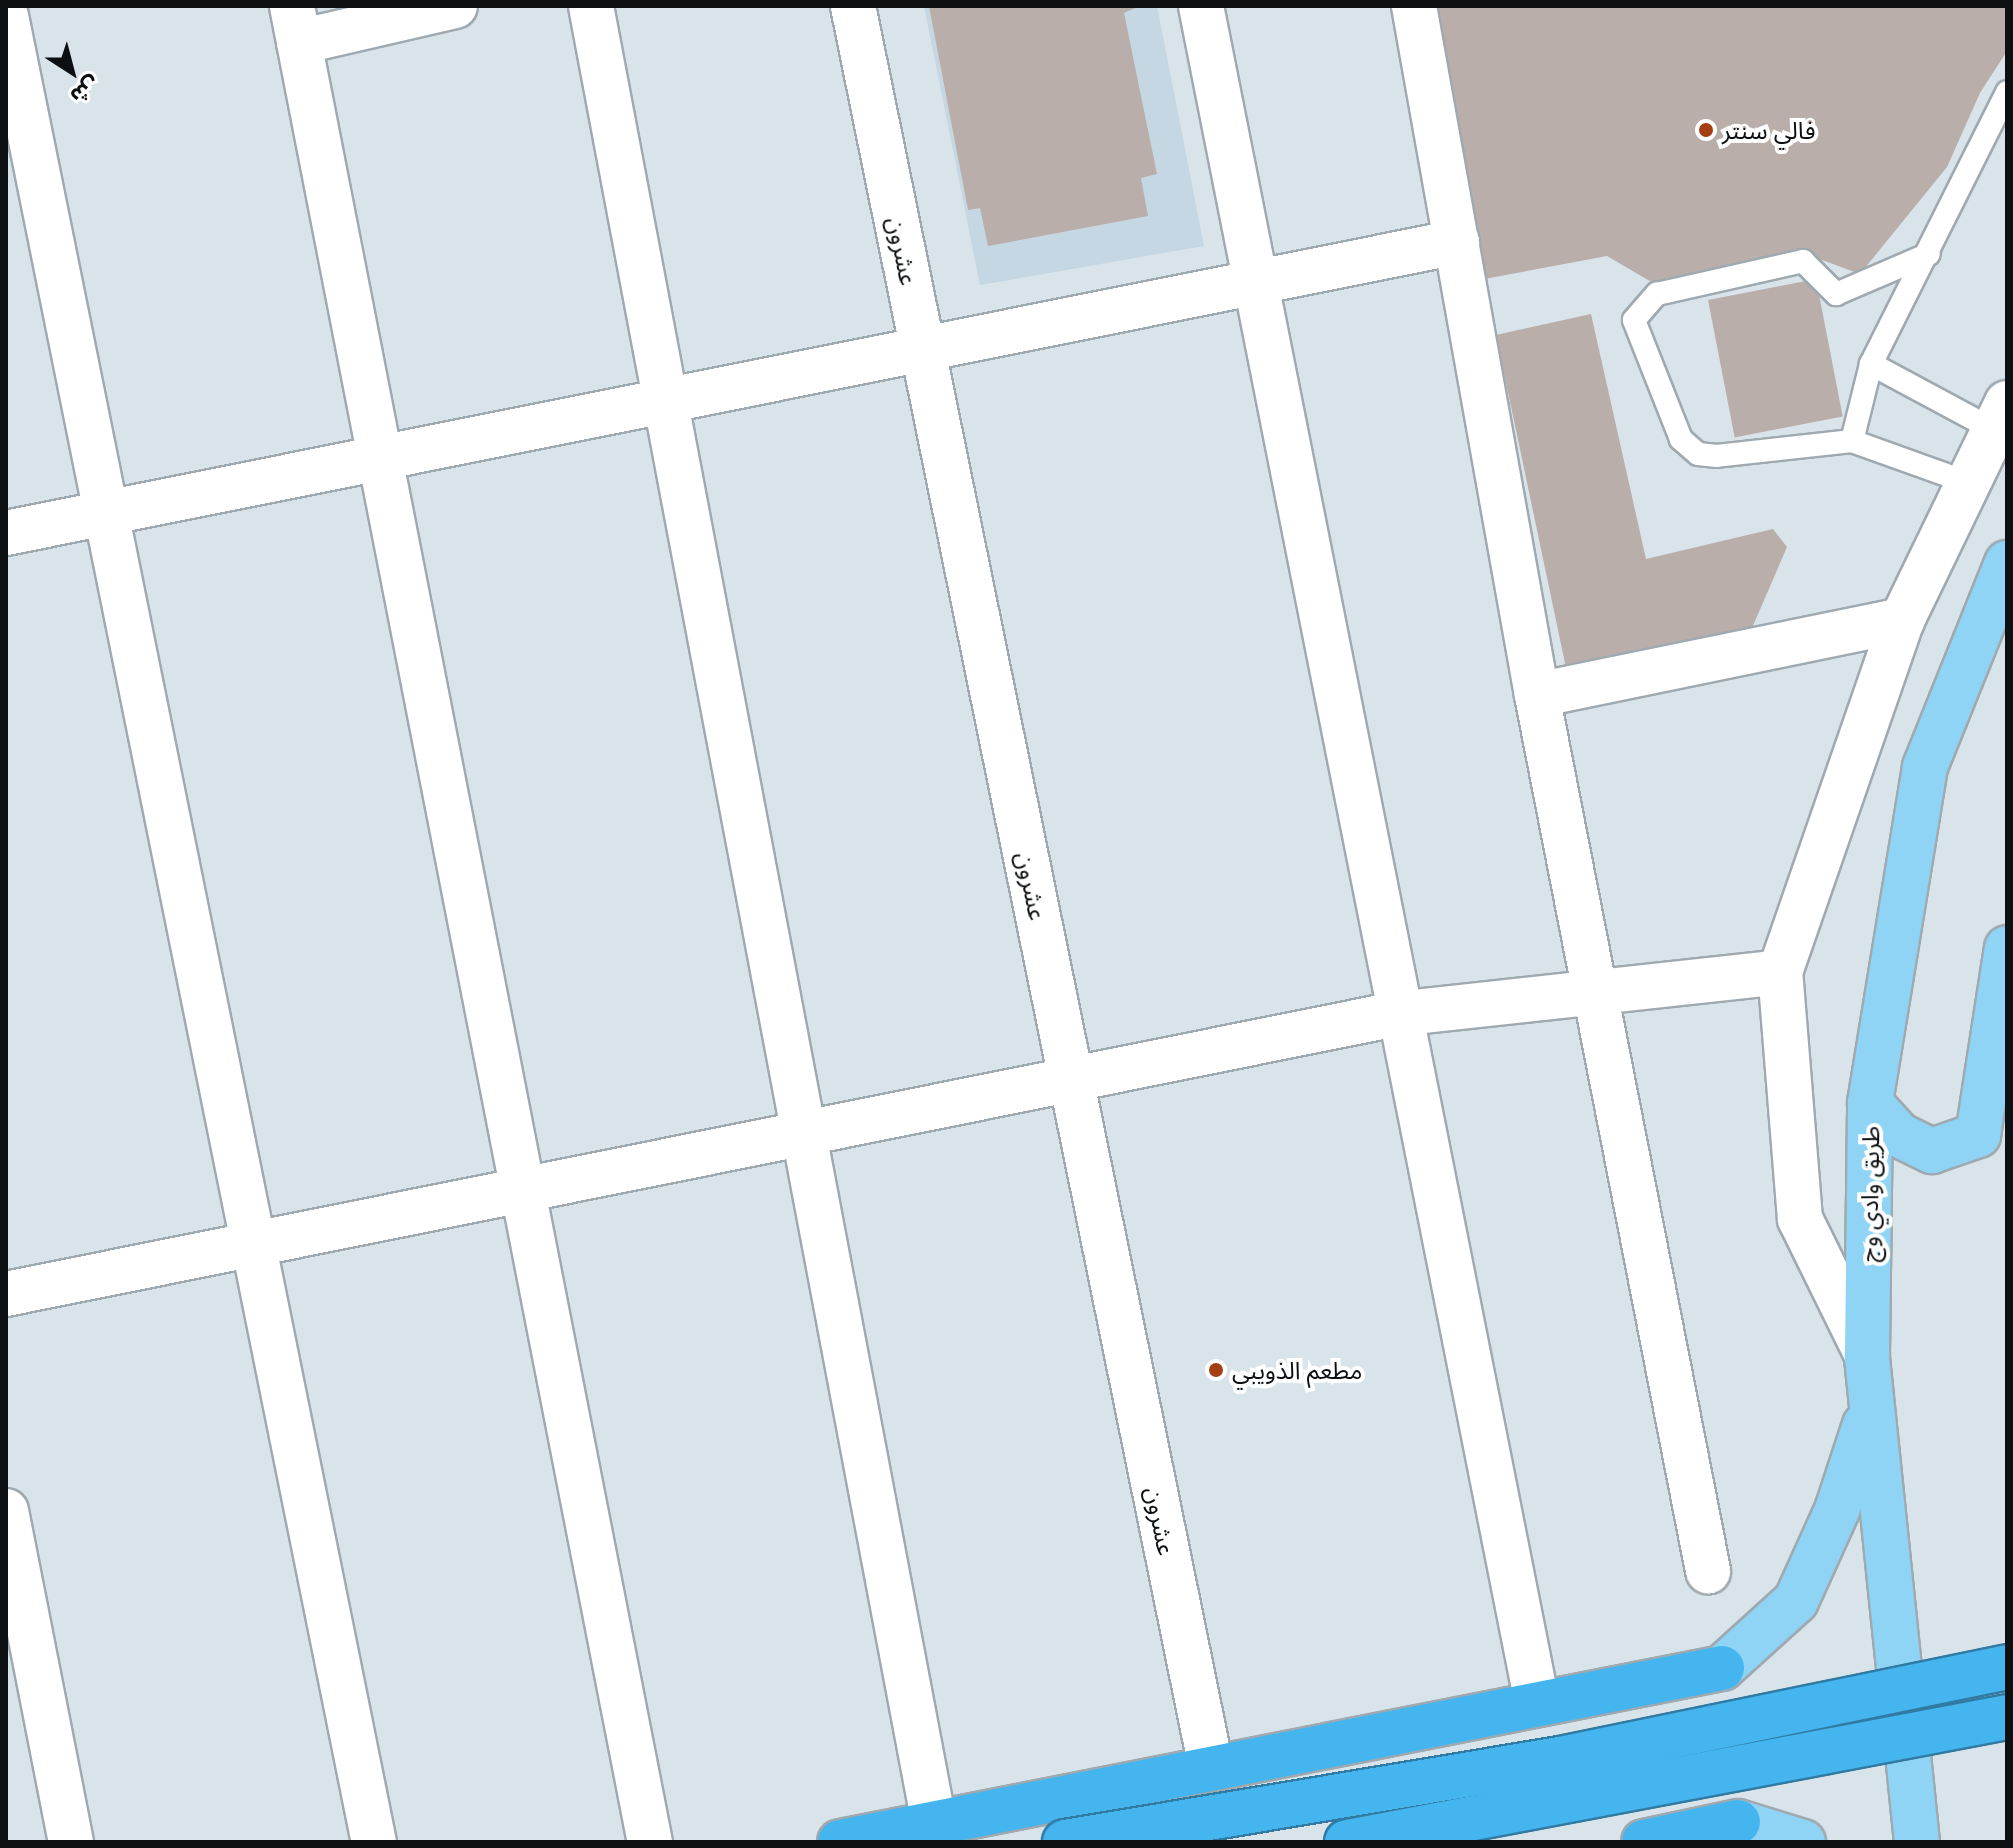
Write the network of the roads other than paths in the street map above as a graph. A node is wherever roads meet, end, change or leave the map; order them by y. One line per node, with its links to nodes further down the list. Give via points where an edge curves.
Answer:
1 (455, 6): 7 (street)
2 (591, 6): 15 (street)
3 (853, 6): 13 (street, عشرون)
4 (1201, 6): 12 (street)
5 (1414, 6): 10 (street)
6 (6, 16): 8 (street)
7 (296, 24): 18 (street)
8 (12, 79): 20 (street)
9 (2007, 92): 11 (lane)
10 (1457, 242): 12 (street); 24 (street)
11 (1929, 254): 14 (lane); 17 (lane, via 1836,294 1803,261 1788,264 1657,294 1634,320 1681,439 1698,454)
12 (1254, 283): 13 (street); 28 (street)
13 (923, 349): 15 (street); 29 (street, عشرون)
14 (1871, 364): 16 (lane); 17 (lane)
15 (665, 401): 18 (street); 31 (street)
16 (2001, 416): 19 (street)
17 (1852, 441): 19 (lane)
18 (380, 457): 20 (street); 32 (street)
19 (1969, 483): 23 (street)
20 (106, 512): 21 (street); 33 (street)
21 (6, 533)
22 (2007, 563): 30 (main road, طريق وادي وج, via 1925,767)
23 (1902, 620): 24 (street); 26 (street)
24 (1537, 695): 27 (street)
25 (2007, 948): 30 (main road, via 1978,1135 1932,1151 1899,1135)
26 (1780, 972): 27 (street); 35 (street, via 1800,1219)
27 (1597, 988): 28 (street); 38 (street)
28 (1396, 1014): 29 (street); 41 (street)
29 (1071, 1079): 31 (street); 43 (street, عشرون)
30 (1870, 1103): 35 (main road, طريق وادي وج)
31 (803, 1133): 32 (street); 45 (street)
32 (523, 1189): 33 (street); 48 (street)
33 (253, 1244): 34 (street); 47 (street)
34 (6, 1294)
35 (1867, 1355): 36 (main road, طريق وادي وج)
36 (1871, 1408): 40 (main road, via 1837,1510 1796,1601); 54 (main road, طريق وادي وج)
37 (6, 1511): 46 (street)
38 (1708, 1571)
39 (2007, 1667): 50 (highway, bridge, via 1560,1759)
40 (1722, 1668): 41 (highway)
41 (1537, 1703): 43 (highway)
42 (2007, 1717): 51 (highway, bridge)
43 (1211, 1767): 45 (highway)
44 (1738, 1822): 52 (highway); 53 (main road)
45 (934, 1823): 49 (highway)
46 (71, 1842)
47 (374, 1842)
48 (650, 1842)
49 (840, 1842)
50 (1065, 1842)
51 (1347, 1842)
52 (1644, 1842)
53 (1803, 1842)
54 (1917, 1842)

